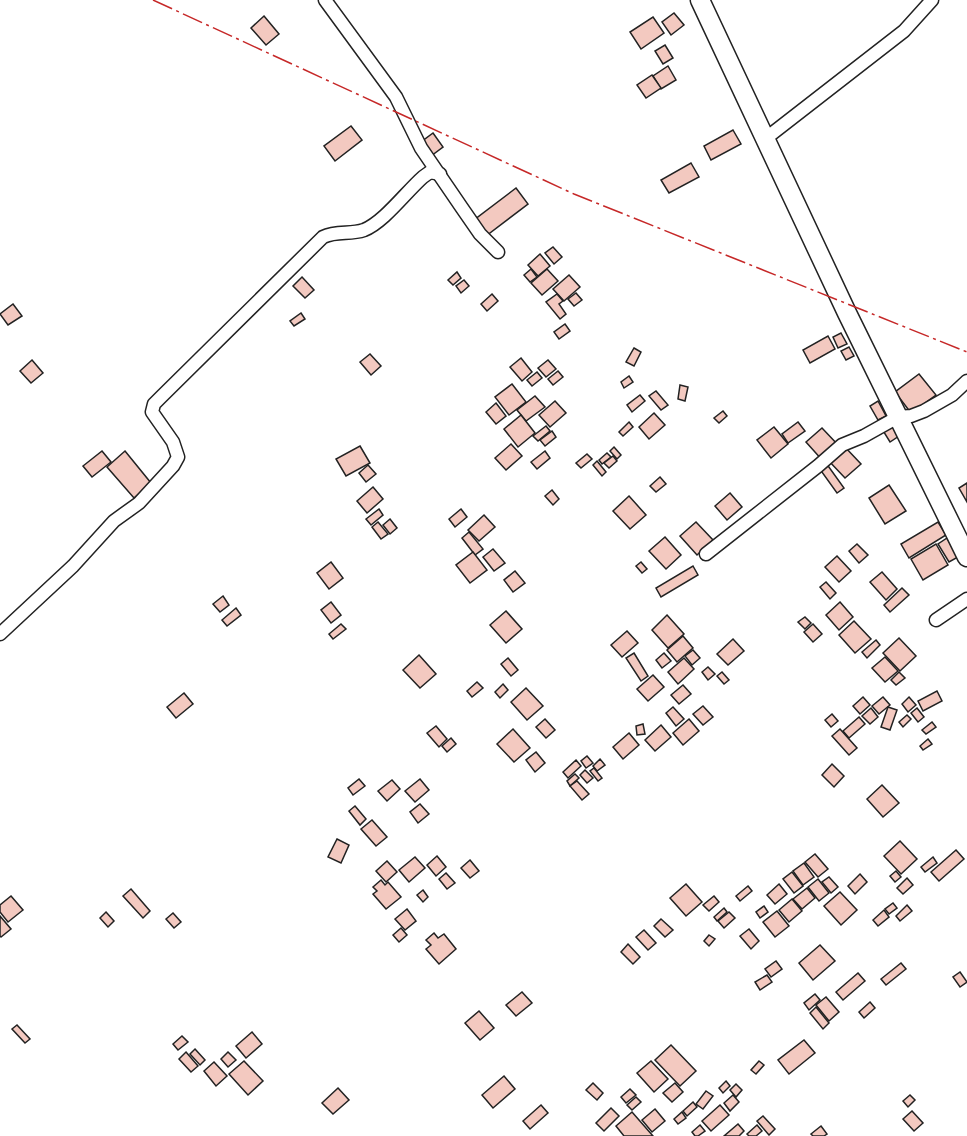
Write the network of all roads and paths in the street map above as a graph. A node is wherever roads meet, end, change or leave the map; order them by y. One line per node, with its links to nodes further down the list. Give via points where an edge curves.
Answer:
1 (325, 0): 5 (street, via 396,97 421,148)
2 (700, 0): 4 (highway)
3 (932, 0): 4 (street, via 904,31)
4 (765, 139): 8 (highway)
5 (440, 174): 6 (street, via 480,234); 13 (street, via 430,172 423,177 364,230 333,232 323,237 160,397 152,412 177,450 173,466)
6 (498, 252)
7 (967, 381): 8 (street, via 924,411)
8 (898, 417): 9 (street, via 842,445); 10 (highway)
9 (706, 554)
10 (967, 557)
11 (967, 599): 12 (street)
12 (936, 620)
13 (0, 634)

